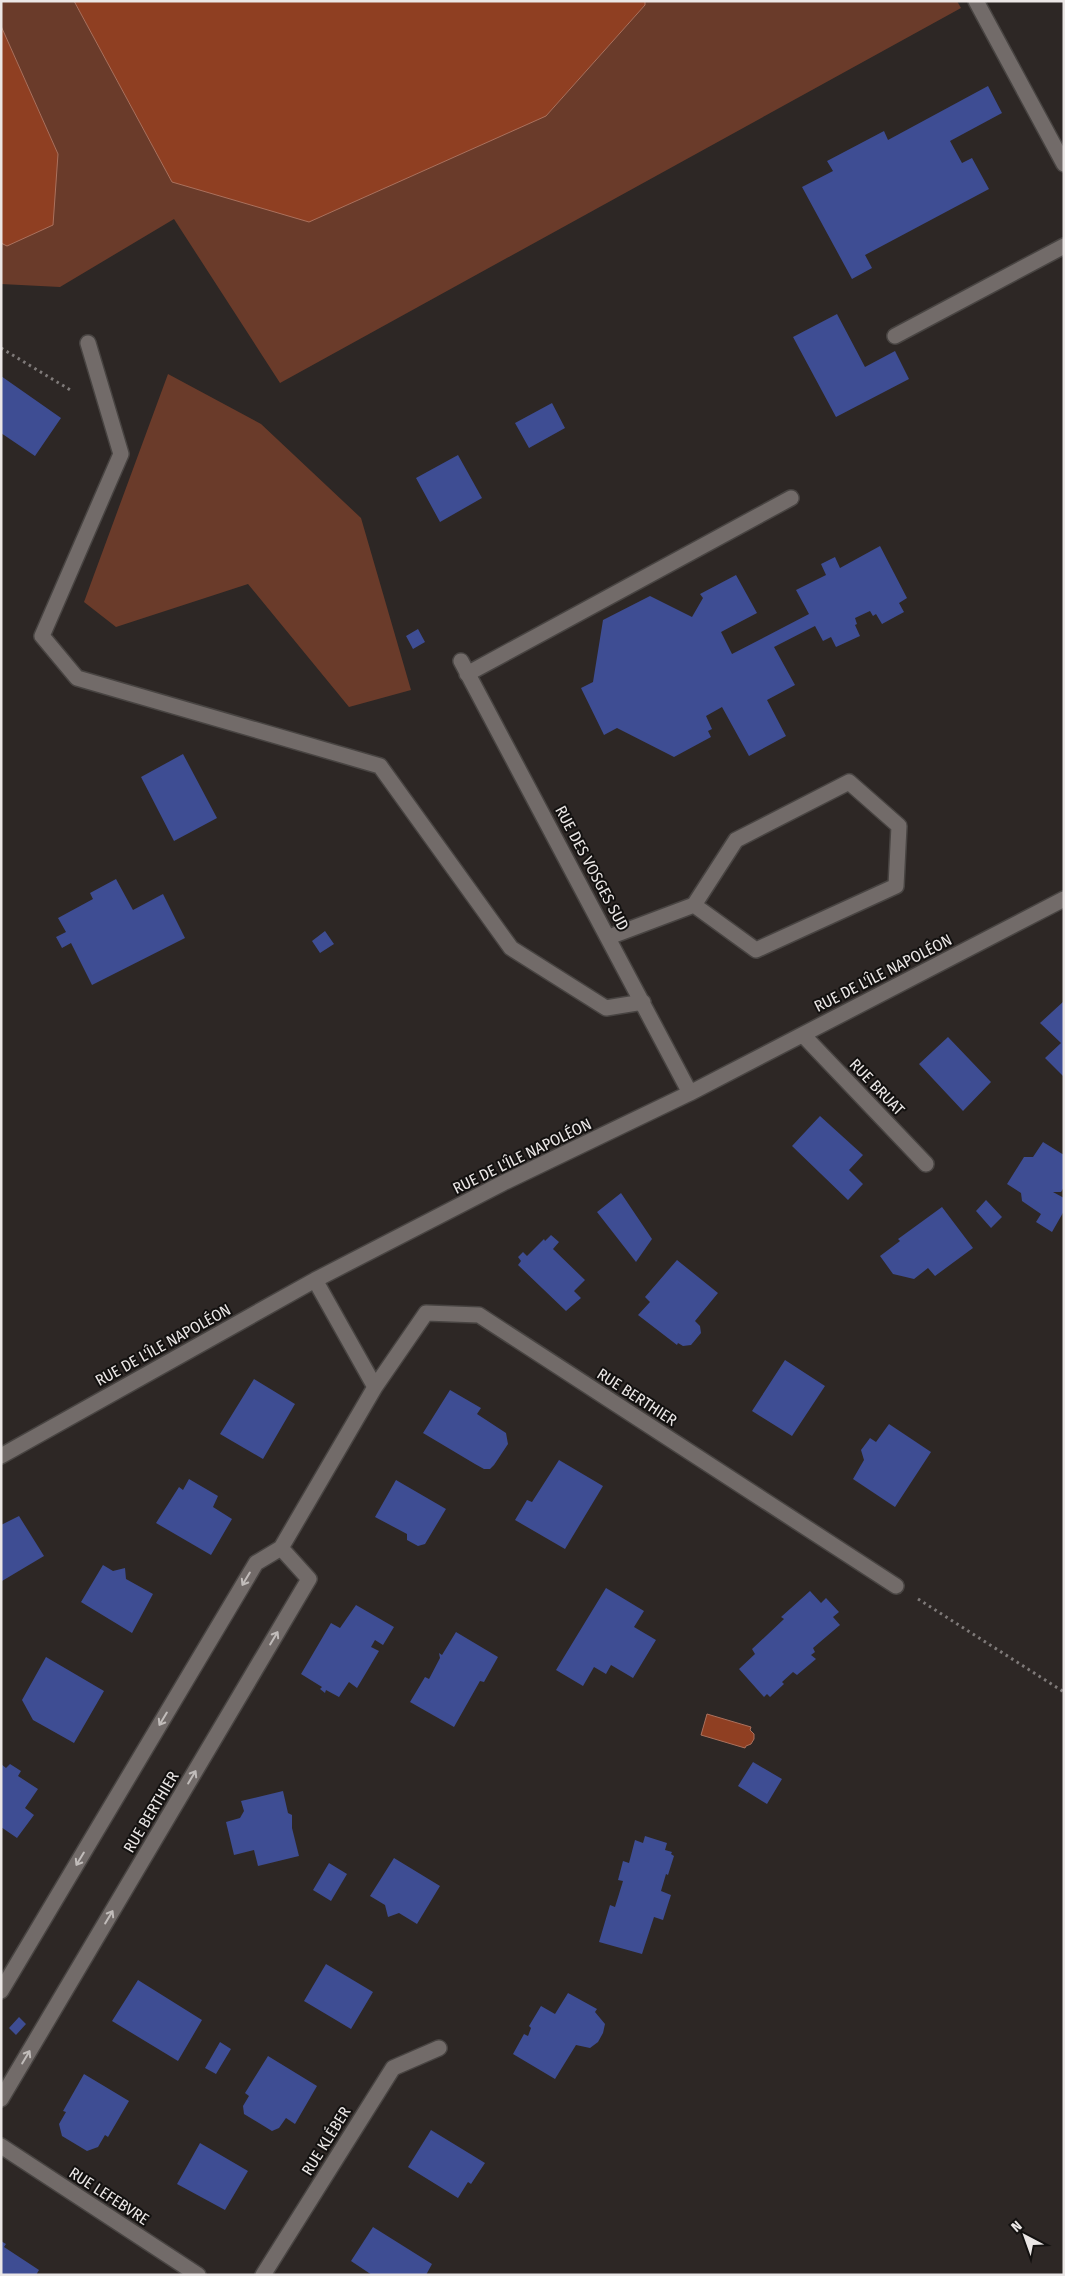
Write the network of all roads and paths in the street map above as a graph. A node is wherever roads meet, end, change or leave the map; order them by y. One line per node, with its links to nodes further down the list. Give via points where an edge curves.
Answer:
1 (976, 1): 2 (street)
2 (1064, 164)
3 (1064, 246): 4 (street)
4 (895, 336)
5 (88, 343): 7 (street)
6 (1, 348): 7 (path)
7 (109, 414): 12 (street, via 121,454 42,636 77,678 380,766 511,948 606,1008)
8 (791, 498): 11 (street, RUE DES VOSGES SUD, via 464,667)
9 (1064, 899): 13 (street, RUE DE L'ÎLE NAPOLÉON)
10 (694, 905): 10 (street, via 736,840 849,782 899,826 896,886 756,950); 11 (street)
11 (609, 937): 12 (street, RUE DES VOSGES SUD)
12 (643, 1002): 14 (street, RUE DES VOSGES SUD)
13 (802, 1035): 14 (street, RUE DE L'ÎLE NAPOLÉON); 15 (street, RUE BRUAT)
14 (690, 1093): 16 (street, RUE DE L'ÎLE NAPOLÉON, via 503,1183)
15 (926, 1164)
16 (314, 1280): 17 (street); 18 (street, RUE DE L'ÎLE NAPOLÉON)
17 (375, 1387): 19 (street, RUE BERTHIER); 20 (street, RUE BERTHIER, via 426,1314 479,1315)
18 (1, 1456)
19 (281, 1548): 22 (street, RUE BERTHIER, one-way to 22, via 256,1563); 24 (street, RUE BERTHIER, one-way to 19, via 309,1579)
20 (896, 1586): 21 (path)
21 (1064, 1692)
22 (1, 1991)
23 (439, 2048): 27 (street, RUE KLÉBER, via 393,2068)
24 (1, 2099)
25 (1, 2146): 26 (street, RUE LEFEBVRE)
26 (198, 2275)
27 (263, 2275)

